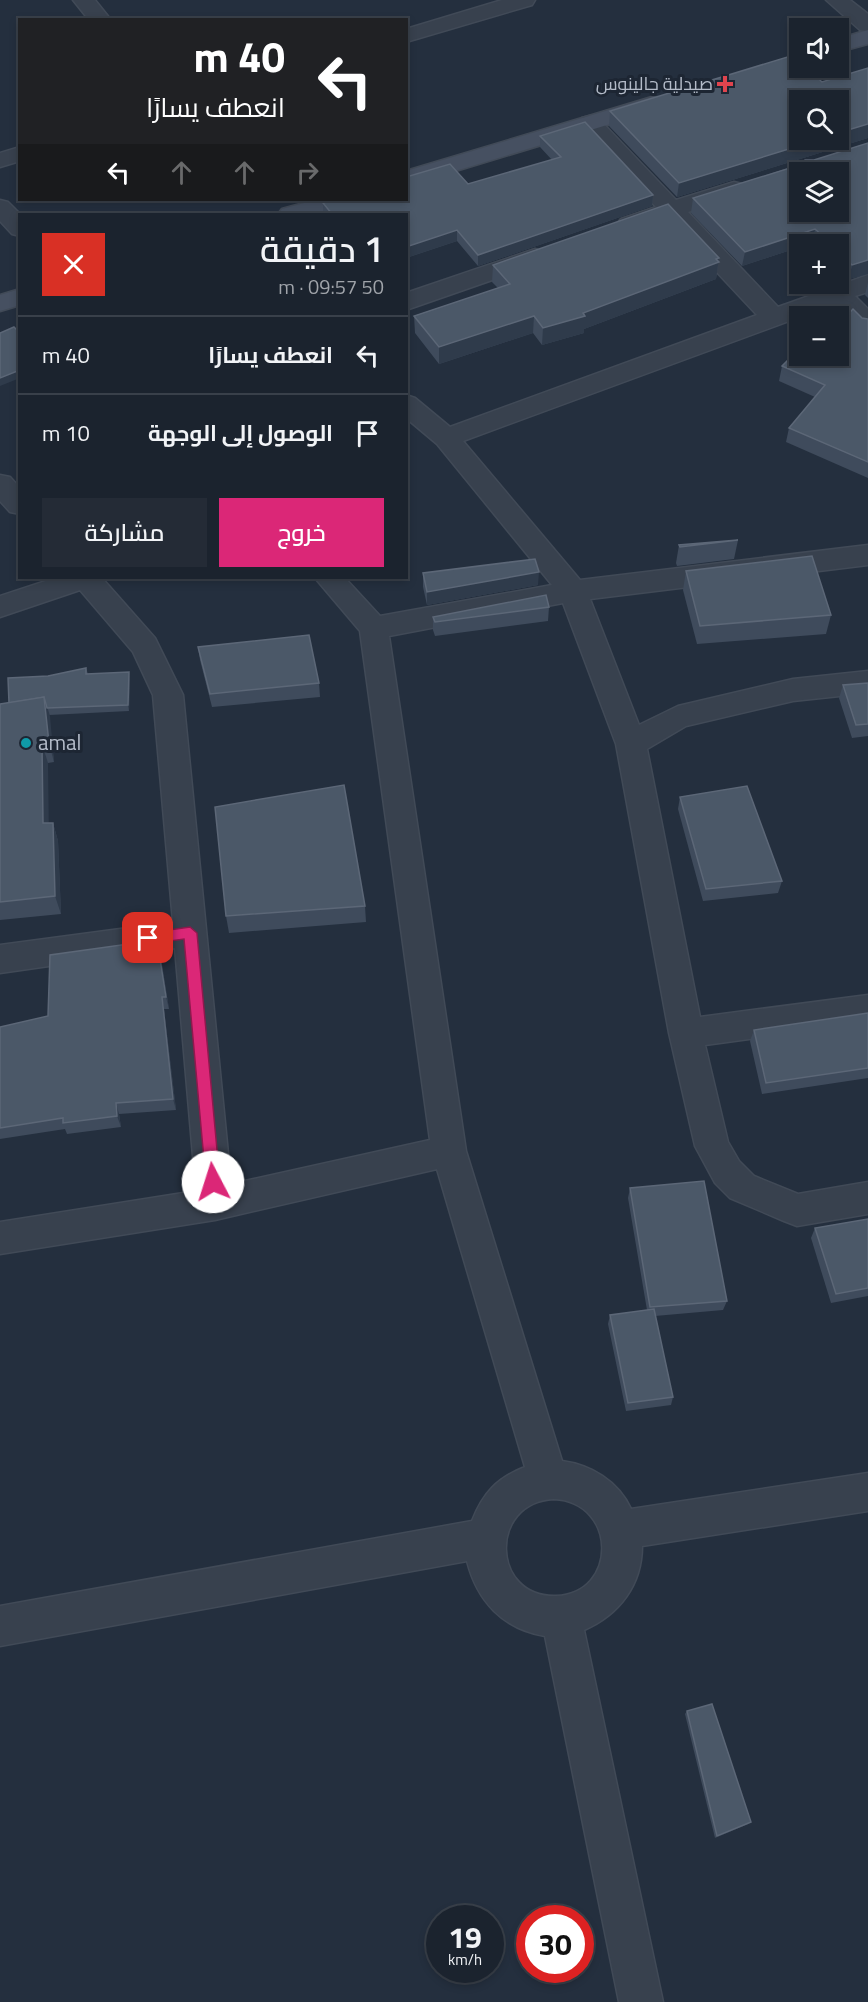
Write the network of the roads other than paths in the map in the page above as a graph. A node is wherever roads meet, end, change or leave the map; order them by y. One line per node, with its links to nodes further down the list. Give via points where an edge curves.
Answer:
1 (84, 0): 4 (street)
2 (524, 0): 6 (street)
3 (837, 0): 5 (street)
4 (99, 18)
5 (868, 24)
6 (408, 35)
7 (868, 37): 8 (street)
8 (849, 43)
9 (668, 99): 10 (street)
10 (590, 123): 13 (street); 17 (street)
11 (18, 155): 12 (street)
12 (0, 160)
13 (408, 178)
14 (758, 181): 17 (street)
15 (336, 201): 18 (street)
16 (0, 207): 19 (street)
17 (670, 210): 20 (street); 29 (street)
18 (294, 213)
19 (18, 227)
20 (604, 233)
21 (560, 248): 27 (street)
22 (868, 283): 23 (street)
23 (849, 289)
24 (835, 294): 29 (street)
25 (839, 294): 30 (street)
26 (18, 298): 28 (street)
27 (408, 301)
28 (0, 303)
29 (774, 318): 32 (street)
30 (868, 324)
31 (408, 406): 32 (street)
32 (446, 438): 39 (street)
33 (0, 484): 34 (street)
34 (18, 503)
35 (868, 555): 39 (street)
36 (82, 579): 40 (street)
37 (86, 579): 44 (street, via 145,646 168,695)
38 (330, 579): 41 (street)
39 (573, 591): 41 (street); 43 (street)
40 (0, 608)
41 (374, 628): 48 (street)
42 (868, 682): 43 (street, via 793,690 678,717)
43 (631, 744): 47 (street)
44 (190, 933): 45 (street); 50 (street)
45 (0, 959)
46 (868, 1009): 47 (street)
47 (686, 1033): 49 (street, via 712,1146 727,1172 742,1187 797,1210)
48 (449, 1151): 50 (street); 52 (street)
49 (868, 1198)
50 (215, 1204): 51 (street)
51 (0, 1238)
52 (548, 1479): 54 (street, via 571,1481 592,1491 609,1509); 55 (street, via 525,1484 506,1497 492,1515)
53 (868, 1492): 54 (street)
54 (620, 1530): 56 (street, via 623,1555 617,1578 604,1598 584,1611)
55 (486, 1538): 56 (street, via 487,1562 514,1603 537,1614); 57 (street)
56 (561, 1617): 58 (street)
57 (0, 1626)
58 (641, 2002)

